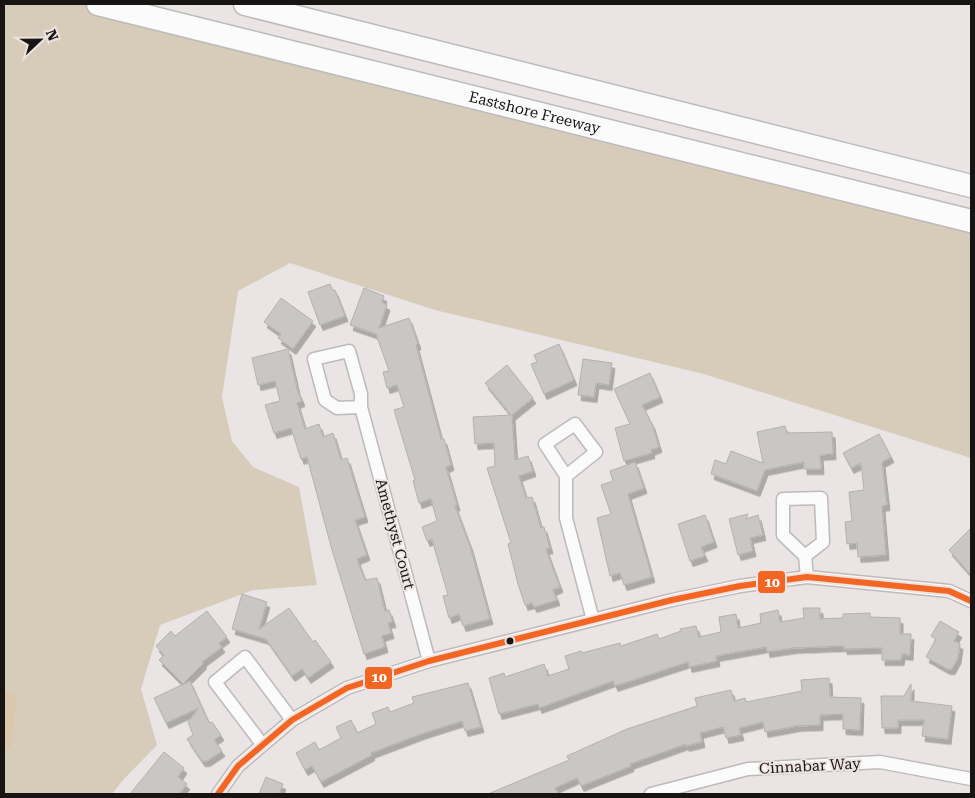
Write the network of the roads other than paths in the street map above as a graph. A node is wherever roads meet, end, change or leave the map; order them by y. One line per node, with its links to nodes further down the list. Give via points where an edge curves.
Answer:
1 (98, 4): 4 (highway, Eastshore Freeway)
2 (246, 4): 3 (highway)
3 (971, 186)
4 (971, 221)
5 (361, 407): 5 (street, Amethyst Court, via 361,394 349,351 314,359 325,400 337,408); 11 (street, Amethyst Court)
6 (566, 476): 10 (street, via 566,518)
7 (805, 556): 7 (street, via 823,542 821,498 783,499 783,535); 8 (street)
8 (807, 577): 9 (street, via 949,591); 10 (street, via 740,586)
9 (971, 601)
10 (593, 620): 11 (street)
11 (429, 661): 12 (street, via 347,688)
12 (292, 720): 13 (street); 13 (street, via 245,657 215,682)
13 (262, 744): 15 (street, via 238,766)
14 (971, 779): 16 (street, Cinnabar Way, via 880,762 748,769)
15 (218, 794)
16 (651, 794)

